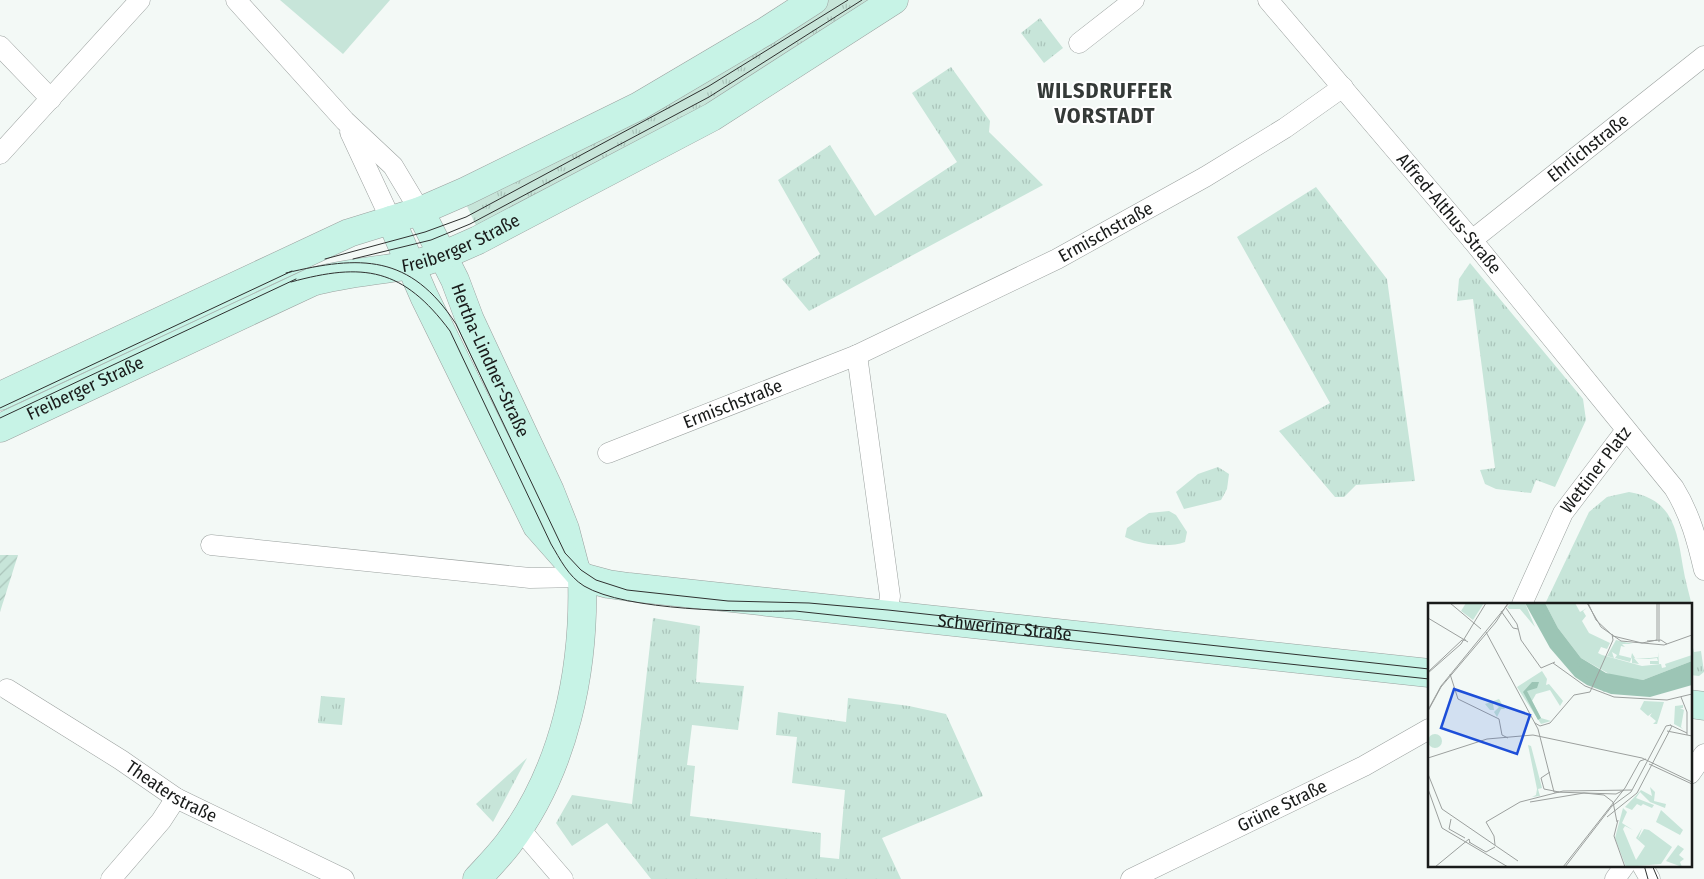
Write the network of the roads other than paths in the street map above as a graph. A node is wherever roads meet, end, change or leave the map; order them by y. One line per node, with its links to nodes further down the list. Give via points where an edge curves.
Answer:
1 (140, 0): 11 (street)
2 (236, 0): 12 (street, Hertha-Lindner-Straße)
3 (814, 0): 14 (street, Freiberger Straße, via 639,106)
4 (894, 0): 17 (street, Freiberger Straße, via 712,116)
5 (1134, 0): 7 (street)
6 (1268, 0): 10 (street, Alfred-Althus-Straße)
7 (1079, 43)
8 (0, 46): 11 (street)
9 (1704, 56): 16 (street, Ehrlichstraße)
10 (1343, 87): 16 (street, Alfred-Althus-Straße); 19 (street, Ermischstraße, via 1246,153 1098,238)
11 (51, 99): 13 (street)
12 (345, 121): 14 (street, Hertha-Lindner-Straße, via 393,166); 15 (street, Hertha-Lindner-Straße)
13 (0, 154)
14 (420, 211): 15 (street, Freiberger Straße); 17 (street, Hertha-Lindner-Straße)
15 (391, 220): 18 (street, Hertha-Lindner-Straße); 20 (street, Freiberger Straße, via 349,233)
16 (1472, 240): 22 (street, Alfred-Althus-Straße)
17 (443, 256): 18 (street, Freiberger Straße); 26 (street, Hertha-Lindner-Straße, via 550,491)
18 (410, 265): 21 (street, Freiberger Straße, via 312,282); 26 (street, Hertha-Lindner-Straße, via 537,526)
19 (857, 355): 23 (street, Ermischstraße); 28 (street, via 890,596)
20 (0, 396)
21 (0, 428)
22 (1626, 430): 25 (street, Wettiner Platz, via 1674,488 1687,510); 27 (street, Wettiner Platz, via 1563,513)
23 (608, 453)
24 (211, 545): 26 (street, via 530,578)
25 (1704, 570)
26 (578, 572): 28 (street, Schweriner Straße, via 608,584); 35 (street, Hertha-Lindner-Straße, via 576,683 569,715 535,801)
27 (1522, 603)
28 (887, 616): 29 (street, Schweriner Straße)
29 (1428, 674)
30 (7, 689): 34 (street, Theaterstraße)
31 (1428, 730): 42 (street, Grüne Straße, via 1364,766)
32 (1704, 754): 33 (street)
33 (1692, 771)
34 (176, 798): 38 (street, via 161,821); 39 (street, Theaterstraße)
35 (519, 828): 40 (street, Hertha-Lindner-Straße); 41 (street)
36 (1624, 866): 43 (street)
37 (1643, 866): 44 (street)
38 (111, 879)
39 (344, 879)
40 (477, 879)
41 (562, 879)
42 (1131, 879)
43 (1614, 879)
44 (1650, 879)

